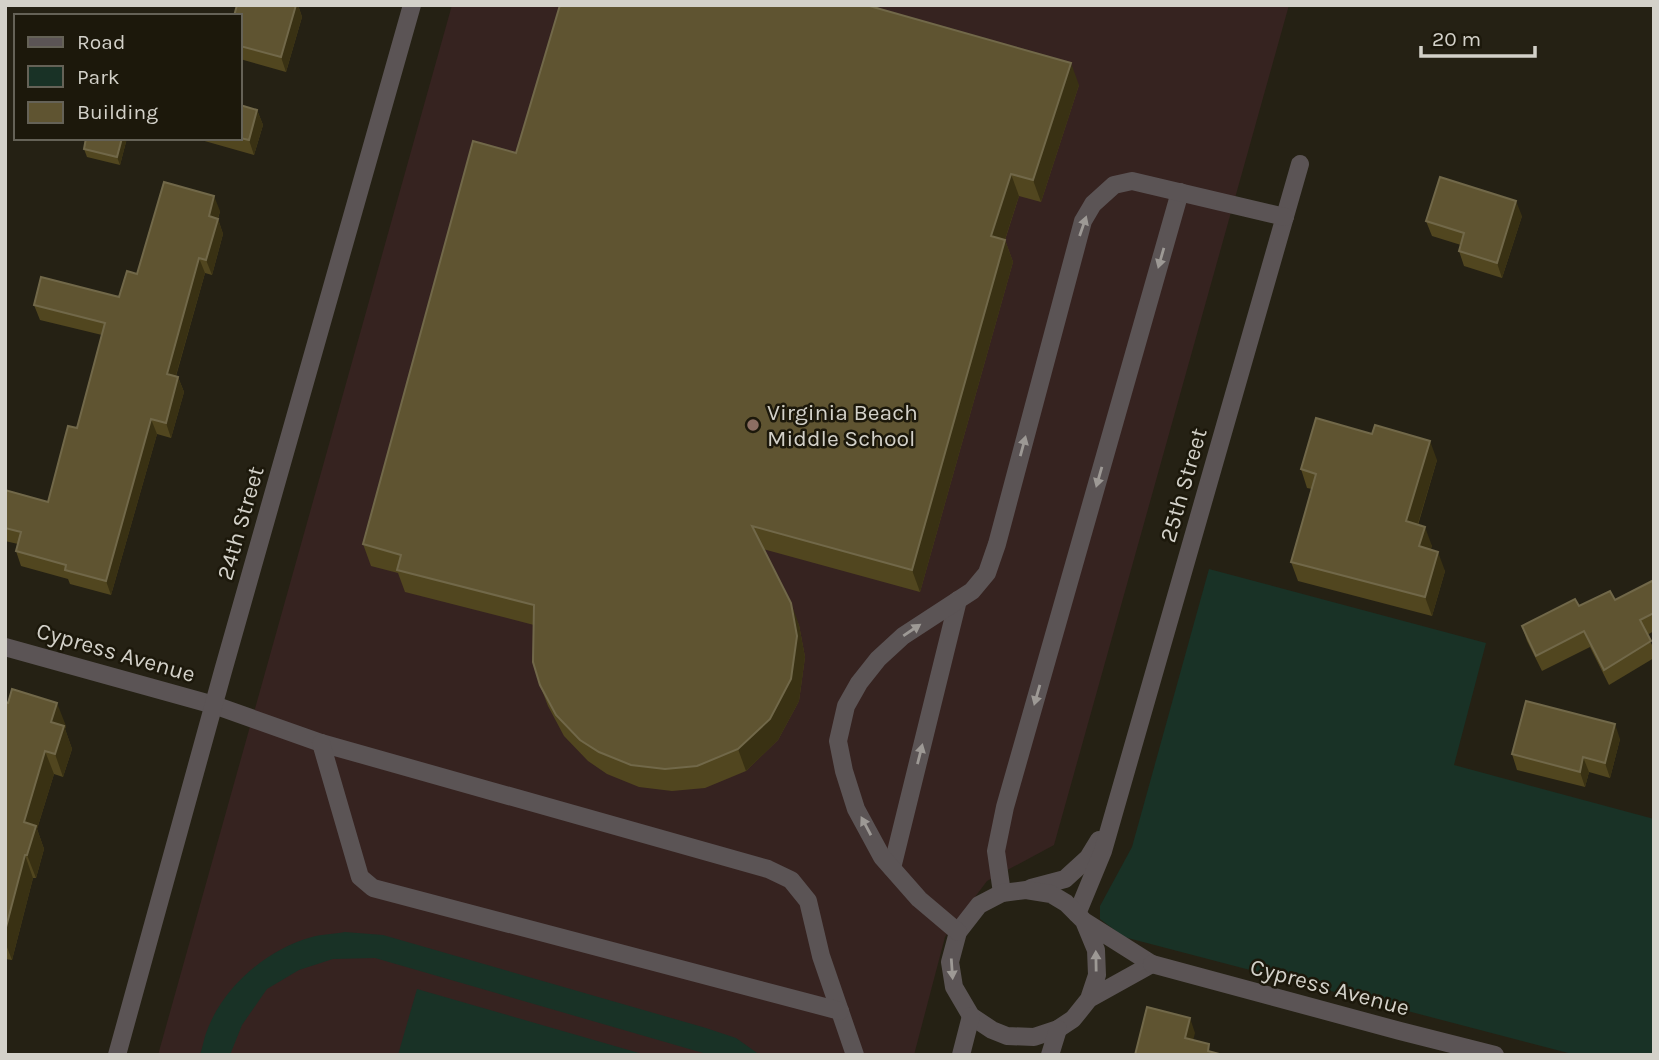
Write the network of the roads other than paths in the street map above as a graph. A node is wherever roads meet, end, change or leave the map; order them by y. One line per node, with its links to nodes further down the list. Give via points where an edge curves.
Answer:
1 (412, 5): 7 (street, 24th Street)
2 (1300, 164): 4 (street, 25th Street)
3 (1180, 192): 4 (street); 5 (street, one-way to 3, via 972,592 987,573 997,544 1083,221 1093,204 1114,186 1132,181); 12 (street, one-way to 12, via 1005,807 996,851)
4 (1285, 217): 9 (street, 25th Street)
5 (958, 600): 10 (street, one-way to 5); 10 (street, one-way to 5, via 856,809 844,771 838,741 846,706 878,659)
6 (5, 647): 7 (street, Cypress Avenue)
7 (214, 705): 8 (street, Cypress Avenue); 20 (street, 24th Street)
8 (321, 743): 17 (street, Cypress Avenue, via 768,869 791,880 808,901); 17 (street, via 360,877 373,888)
9 (1112, 820): 11 (street, 25th Street, via 1088,859 1065,879); 13 (street, 25th Street)
10 (892, 868): 14 (street)
11 (1026, 890): 12 (street, 25th Street); 13 (street, 25th Street, via 1051,894)
12 (1002, 893): 14 (street, 25th Street, via 979,905)
13 (1081, 917): 15 (street, Cypress Avenue); 16 (street, one-way to 13, via 1097,975 1097,950)
14 (958, 932): 18 (street, 25th Street, one-way to 18, via 950,962 954,987)
15 (1152, 964): 16 (street); 24 (street, Cypress Avenue)
16 (1089, 999): 19 (street)
17 (840, 1011): 21 (street, Cypress Avenue)
18 (971, 1016): 19 (street, via 1007,1036 1034,1037); 22 (street)
19 (1058, 1029): 23 (street)
20 (117, 1055)
21 (855, 1055)
22 (961, 1055)
23 (1050, 1055)
24 (1495, 1055)

